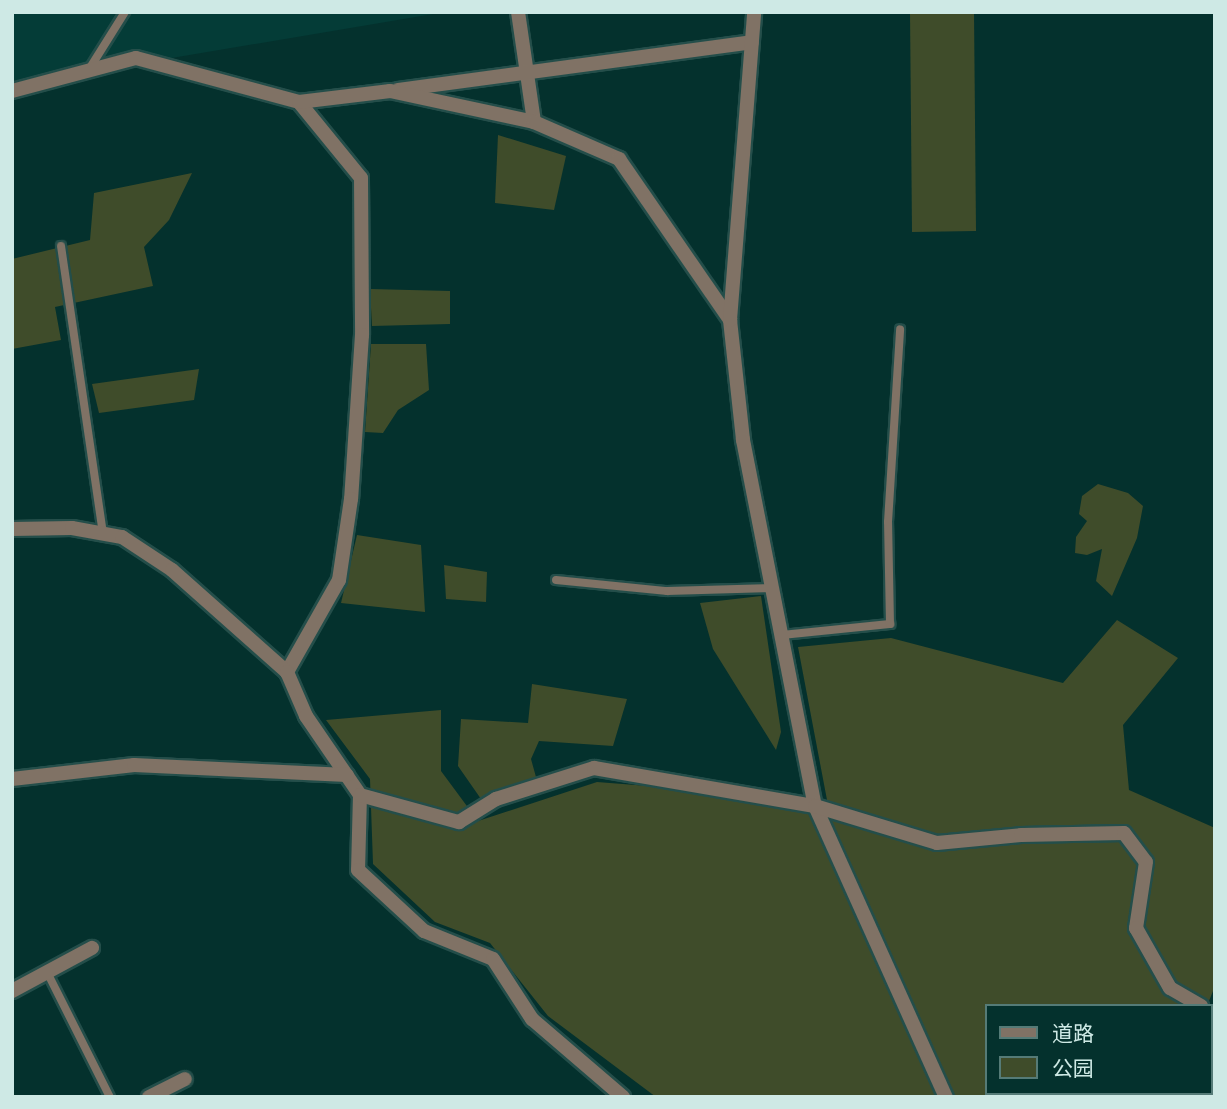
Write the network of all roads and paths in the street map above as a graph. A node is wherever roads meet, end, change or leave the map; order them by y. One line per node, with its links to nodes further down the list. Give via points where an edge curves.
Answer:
1 (125, 12): 5 (lane)
2 (518, 12): 6 (street)
3 (754, 12): 4 (street)
4 (752, 42): 6 (street); 12 (street)
5 (88, 71): 7 (street); 9 (street, via 136,58)
6 (527, 71): 8 (street); 10 (street)
7 (12, 91)
8 (390, 91): 9 (street); 10 (street)
9 (299, 102): 19 (street, via 362,178 362,335 351,499 339,580)
10 (534, 122): 12 (street, via 619,159)
11 (61, 246): 15 (lane)
12 (730, 320): 17 (street, via 743,440)
13 (900, 329): 18 (lane, via 888,522 890,624)
14 (12, 529): 15 (street)
15 (103, 534): 19 (street, via 122,537 172,570)
16 (556, 580): 17 (lane, via 667,591)
17 (772, 588): 18 (street)
18 (781, 635): 23 (street)
19 (287, 672): 20 (street, via 306,716)
20 (347, 775): 21 (street, via 134,765); 22 (street)
21 (12, 779)
22 (360, 795): 23 (street, via 459,822 496,799 594,768); 31 (street, via 358,870 424,931 493,959 532,1018)
23 (815, 806): 27 (street, via 937,844 1021,835 1124,833 1146,862 1136,928 1170,988); 32 (street)
24 (92, 947): 25 (street)
25 (47, 972): 26 (street); 29 (lane)
26 (12, 991)
27 (1197, 1004)
28 (185, 1079): 30 (street)
29 (110, 1097)
30 (149, 1097)
31 (623, 1097)
32 (946, 1097)

